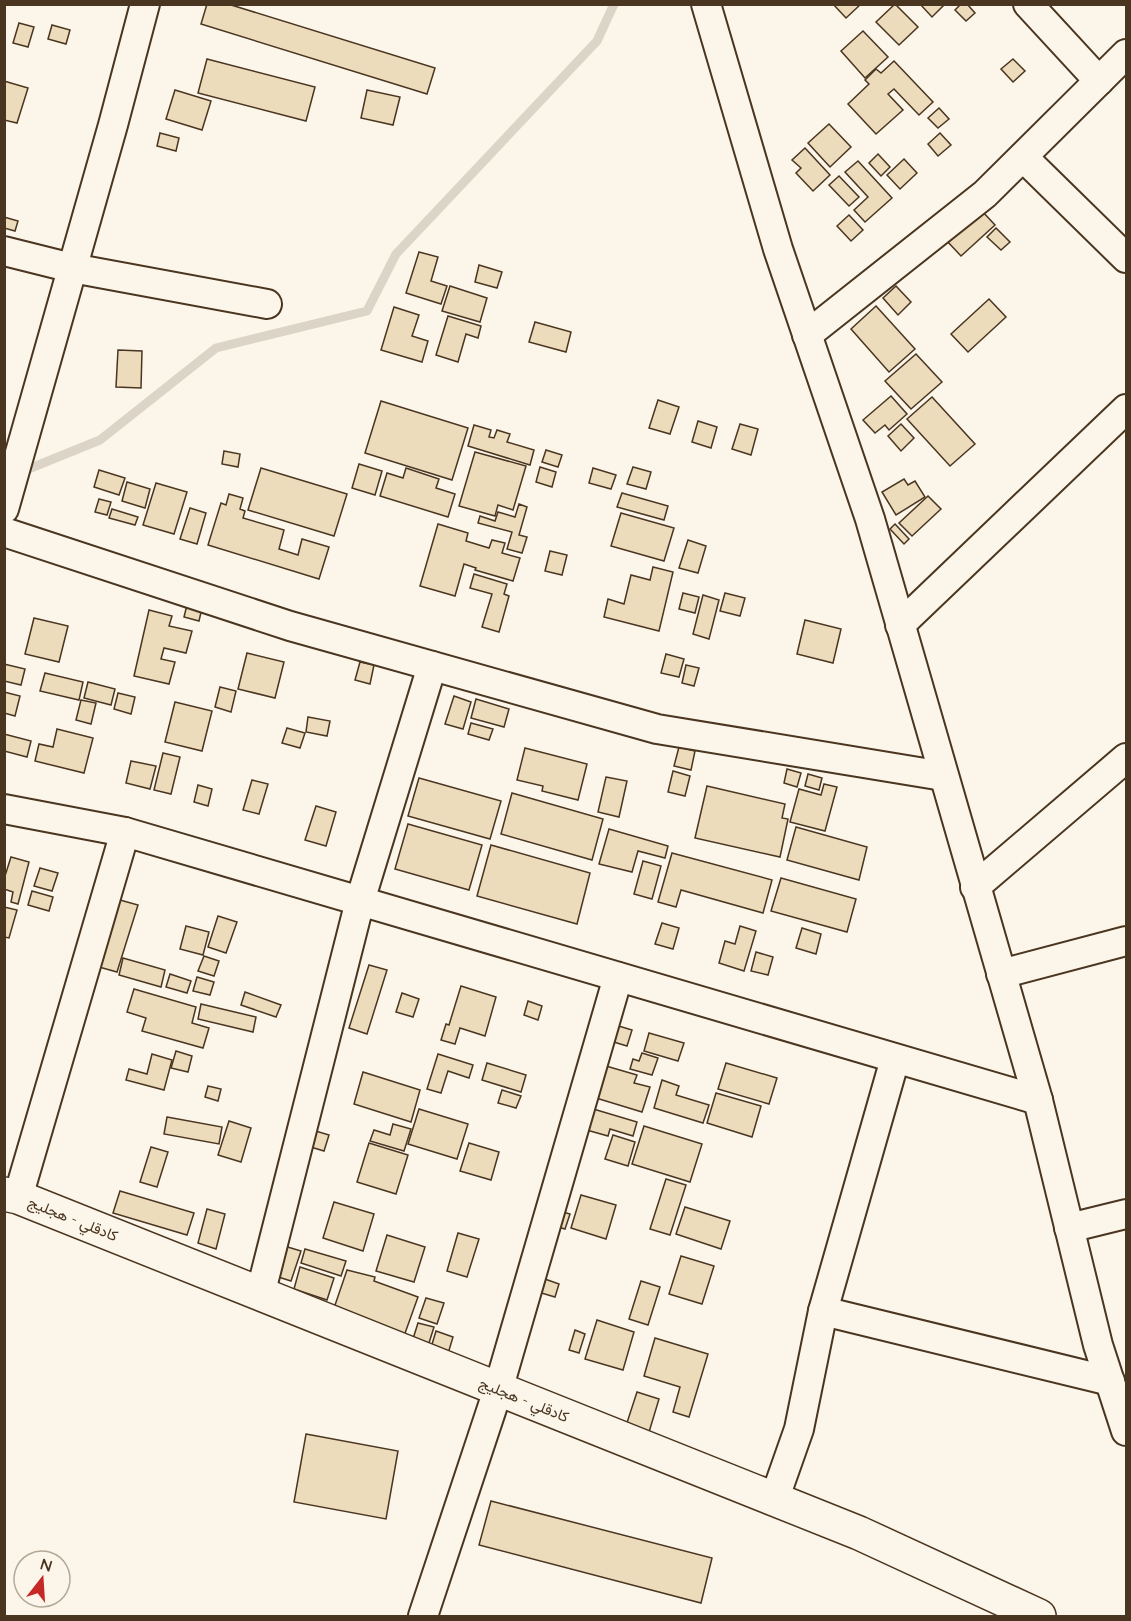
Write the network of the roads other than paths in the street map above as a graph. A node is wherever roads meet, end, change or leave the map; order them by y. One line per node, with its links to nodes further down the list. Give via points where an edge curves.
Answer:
1 (144, 4): 9 (street)
2 (706, 4): 11 (street)
3 (1028, 4): 5 (street)
4 (1126, 54): 5 (street)
5 (1099, 81): 6 (street)
6 (1023, 157): 8 (street); 11 (street, via 985,194)
7 (4, 251): 9 (street)
8 (1126, 258)
9 (72, 268): 10 (street); 13 (street)
10 (267, 304)
11 (807, 335): 15 (street, via 870,519)
12 (1126, 409): 15 (street)
13 (4, 509)
14 (4, 532): 16 (street, via 290,626)
15 (900, 625): 18 (street)
16 (432, 666): 18 (street, via 657,729); 22 (street)
17 (1126, 758): 21 (street)
18 (943, 776): 21 (street)
19 (4, 809): 20 (street)
20 (125, 832): 22 (street); 28 (street)
21 (975, 887): 24 (street)
22 (360, 902): 25 (street); 31 (street)
23 (1126, 941): 24 (street)
24 (1001, 974): 27 (street)
25 (618, 977): 26 (street); 34 (street)
26 (895, 1059): 27 (street); 32 (street)
27 (1038, 1101): 30 (street)
28 (11, 1195): 31 (street, كادقلي - هجليج)
29 (1126, 1214): 30 (street)
30 (1069, 1228): 33 (street)
31 (260, 1295): 34 (street, كادقلي - هجليج)
32 (824, 1311): 33 (street); 36 (street, via 799,1429)
33 (1110, 1381): 35 (street)
34 (498, 1390): 36 (street, كادقلي - هجليج); 37 (street)
35 (1126, 1431)
36 (774, 1500): 38 (street, كادقلي - هجليج, via 859,1533)
37 (423, 1617)
38 (1039, 1617)

